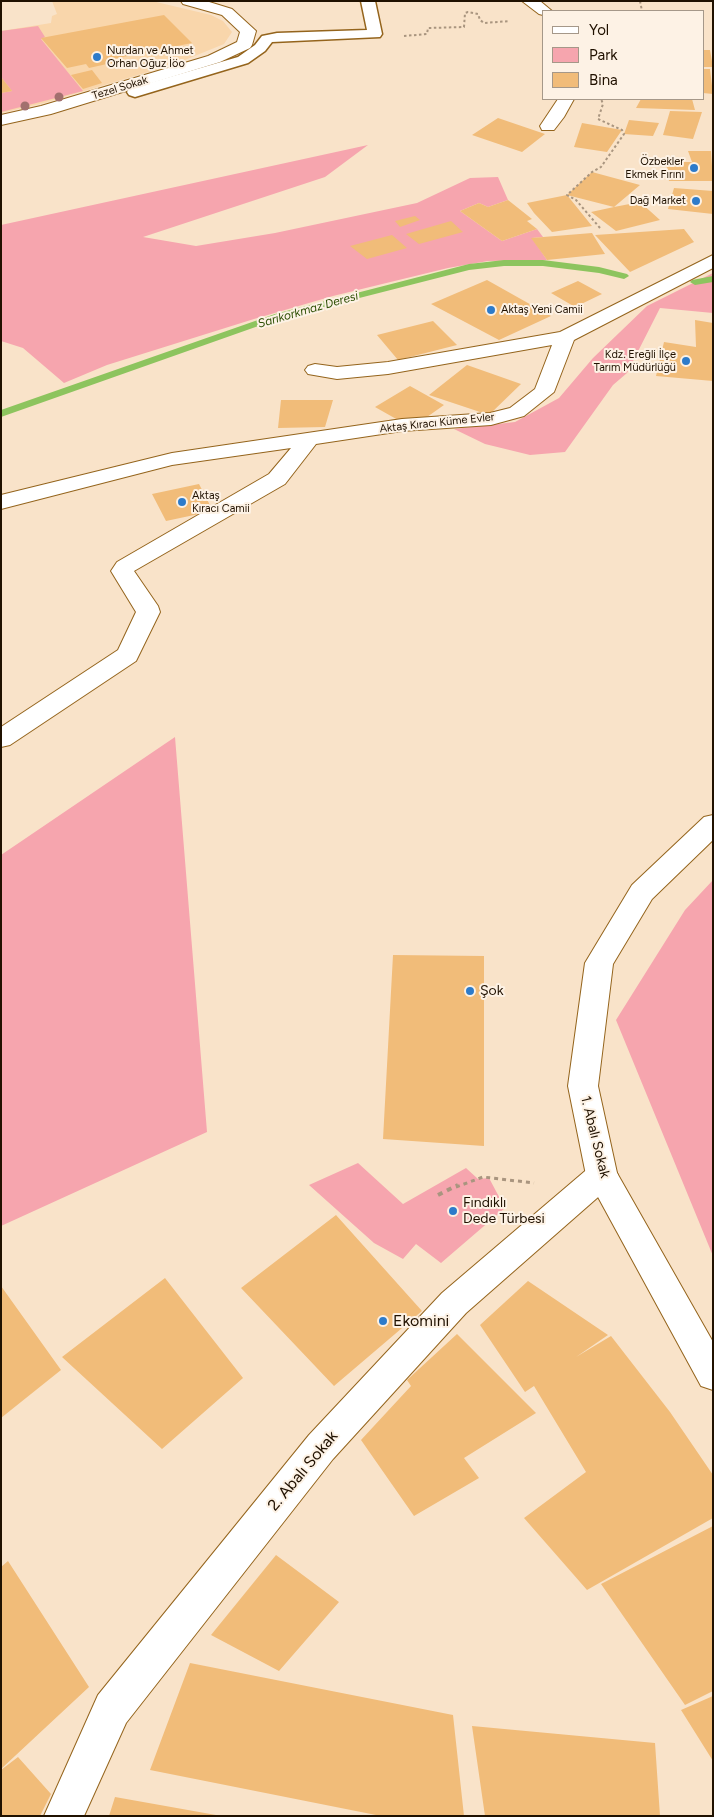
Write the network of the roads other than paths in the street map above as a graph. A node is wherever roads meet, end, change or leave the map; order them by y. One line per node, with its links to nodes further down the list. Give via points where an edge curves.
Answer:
1 (188, 1): 7 (street, Tezel Sokak, via 227,12 248,31 244,45 214,59 169,73)
2 (368, 1): 5 (street, via 375,34 267,39 243,60)
3 (529, 1): 4 (street)
4 (542, 10)
5 (135, 92)
6 (565, 100): 8 (street)
7 (1, 120)
8 (548, 126)
9 (713, 261): 10 (street)
10 (565, 337): 11 (street, via 388,368 337,373); 12 (street, Aktaş Kıracı Küme Evler, via 544,392 517,412 491,419 402,425)
11 (315, 370)
12 (309, 439): 13 (street, Aktaş Kıracı Küme Evler, via 172,459); 14 (street, via 278,479 126,567 122,572 148,612 128,655)
13 (1, 502)
14 (1, 739)
15 (713, 824): 16 (street, 1. Abalı Sokak, via 642,892 600,962 583,1086)
16 (602, 1175): 17 (street, 1. Abalı Sokak); 18 (street, 2. Abalı Sokak, via 454,1303 320,1447 112,1709)
17 (713, 1375)
18 (64, 1816)

